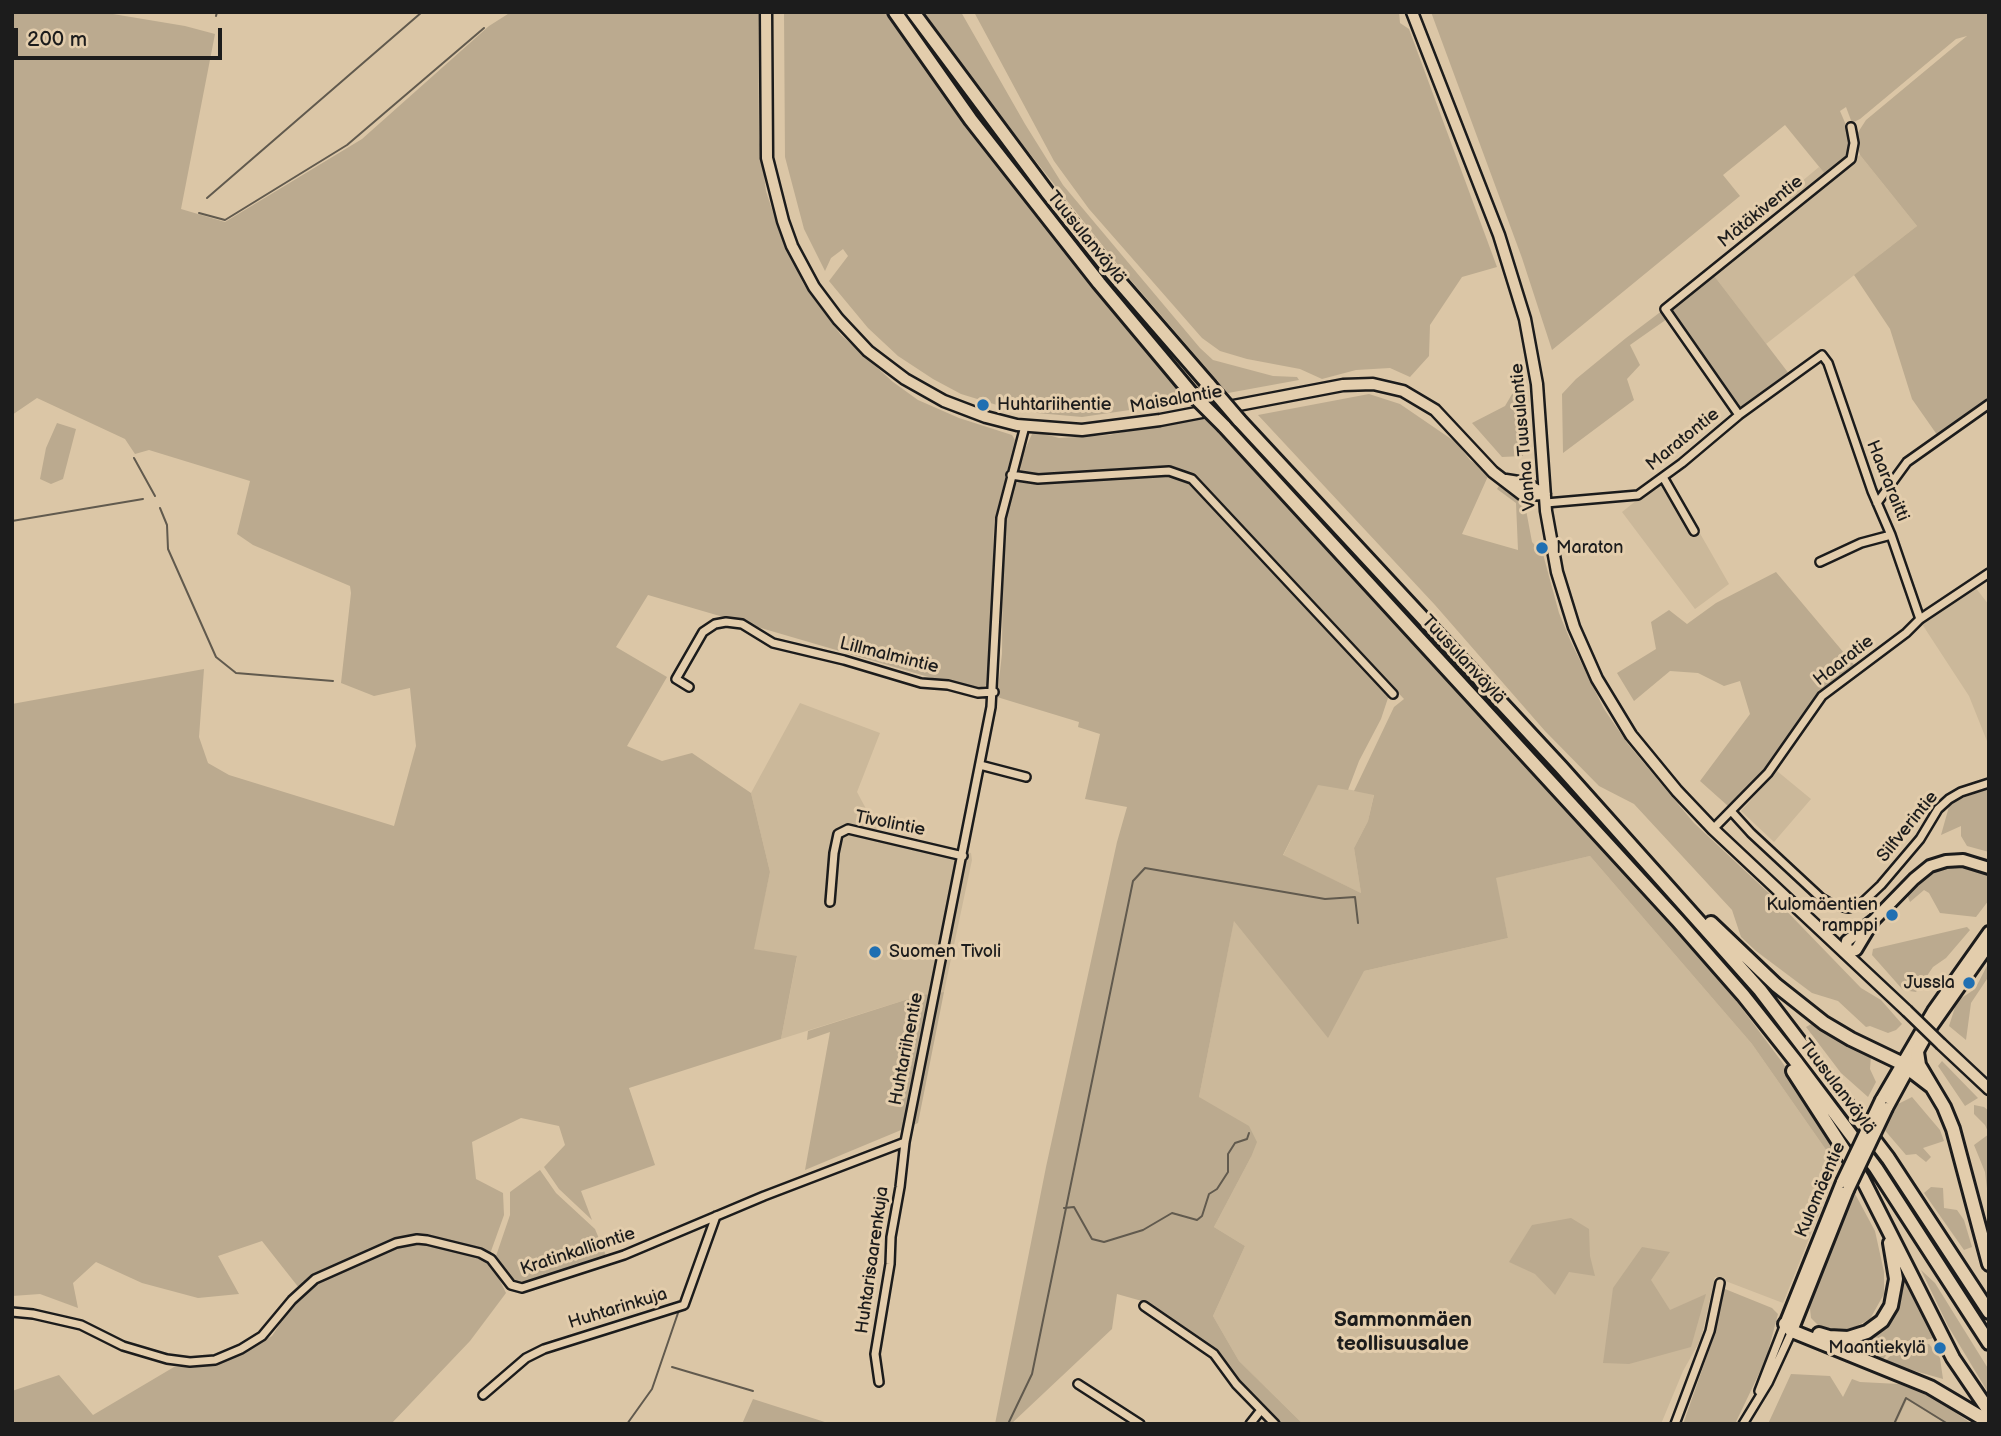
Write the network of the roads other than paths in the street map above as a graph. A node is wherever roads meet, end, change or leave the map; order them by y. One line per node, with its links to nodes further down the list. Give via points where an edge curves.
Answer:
1 (766, 12): 9 (main road, Maisalantie, via 767,158 783,222 814,287 868,351 905,379 944,401)
2 (895, 12): 34 (highway, Tuusulanväylä, bridge, via 979,131 1191,393)
3 (913, 12): 29 (highway, Tuusulanväylä, bridge, via 1111,272 1239,420)
4 (1412, 12): 12 (main road, Vanha Tuusulantie, via 1499,235 1525,318 1537,384)
5 (1851, 127): 8 (street, Mätäkiventie, via 1851,159 1665,309)
6 (1822, 355): 8 (street, Maratontie); 13 (street, Haararaitti)
7 (1989, 404): 13 (street, via 1908,462)
8 (1739, 415): 11 (street, Maratontie)
9 (1025, 426): 10 (street, Huhtariihentie); 12 (main road, Maisalantie, via 1107,428 1343,384 1373,384 1403,391 1435,410 1502,479 1523,495)
10 (1011, 475): 20 (street, Huhtariihentie, via 1000,525); 21 (street, via 1038,479 1169,471 1192,479)
11 (1663, 477): 12 (street, Maratontie, via 1626,498); 14 (street)
12 (1545, 498): 26 (main road, Vanha Tuusulantie, via 1556,572 1597,679 1631,735)
13 (1877, 503): 15 (street, Haararaitti)
14 (1694, 531)
15 (1891, 535): 16 (street); 18 (street, Haararaitti)
16 (1820, 562)
17 (1989, 573): 18 (street, Haaratie)
18 (1920, 619): 25 (street, Haaratie, via 1822,696 1768,773)
19 (689, 687): 20 (street, Lillmalmintie, via 676,679 703,632 726,622 742,624 773,643 921,683)
20 (994, 692): 22 (street, Huhtariihentie)
21 (1393, 694)
22 (980, 765): 23 (street); 27 (street, Huhtariihentie)
23 (1026, 777)
24 (1989, 783): 25 (street, Silfverintie, via 1949,799 1881,885 1849,908 1821,898)
25 (1731, 811): 26 (street, Haaratie)
26 (1713, 829): 33 (main road, Vanha Tuusulantie)
27 (963, 856): 30 (street, Tivolintie, via 848,829 838,834); 39 (street, Huhtariihentie)
28 (1988, 868): 33 (main road, via 1955,860 1930,866 1874,920 1856,950)
29 (1657, 873): 36 (highway, via 1794,1000 1851,1040); 46 (highway, Tuusulanväylä, via 1842,1095)
30 (830, 902)
31 (1989, 932): 36 (main road, Kulomäentie, via 1946,992)
32 (1989, 945): 35 (main road, Kulomäentie)
33 (1845, 952): 38 (main road, Vanha Tuusulantie, bridge)
34 (1743, 995): 40 (highway, via 1840,1140); 48 (highway, Tuusulanväylä, via 1876,1168)
35 (1917, 1052): 36 (main road, Kulomäentie); 37 (highway)
36 (1905, 1065): 37 (highway); 47 (main road, Kulomäentie, bridge, via 1845,1186)
37 (1931, 1086): 42 (highway, via 1953,1129)
38 (1989, 1090)
39 (905, 1142): 41 (street, Kratinkalliontie); 49 (street, Huhtarisaarenkuja, via 875,1354)
40 (1879, 1213): 47 (highway, via 1896,1279 1891,1306 1882,1321 1867,1332 1838,1338); 53 (highway, via 1953,1358)
41 (716, 1216): 45 (street, Kratinkalliontie, via 624,1255 522,1288 511,1285 487,1256 427,1240 396,1243 315,1279 262,1336 241,1349 201,1362 136,1351 81,1325); 51 (street, Huhtarinkuja, via 684,1305 544,1349 526,1358)
42 (1989, 1264)
43 (1720, 1283): 58 (street, via 1710,1331)
44 (1144, 1307): 52 (street, via 1214,1354)
45 (12, 1312)
46 (1989, 1312)
47 (1791, 1327): 54 (highway, via 1930,1387); 59 (street)
48 (1989, 1343)
49 (879, 1382)
50 (1078, 1384): 55 (street)
51 (483, 1395)
52 (1261, 1410): 56 (street); 57 (street)
53 (1989, 1411)
54 (1989, 1422)
55 (1140, 1424)
56 (1250, 1424)
57 (1275, 1424)
58 (1675, 1424)
59 (1744, 1424)

